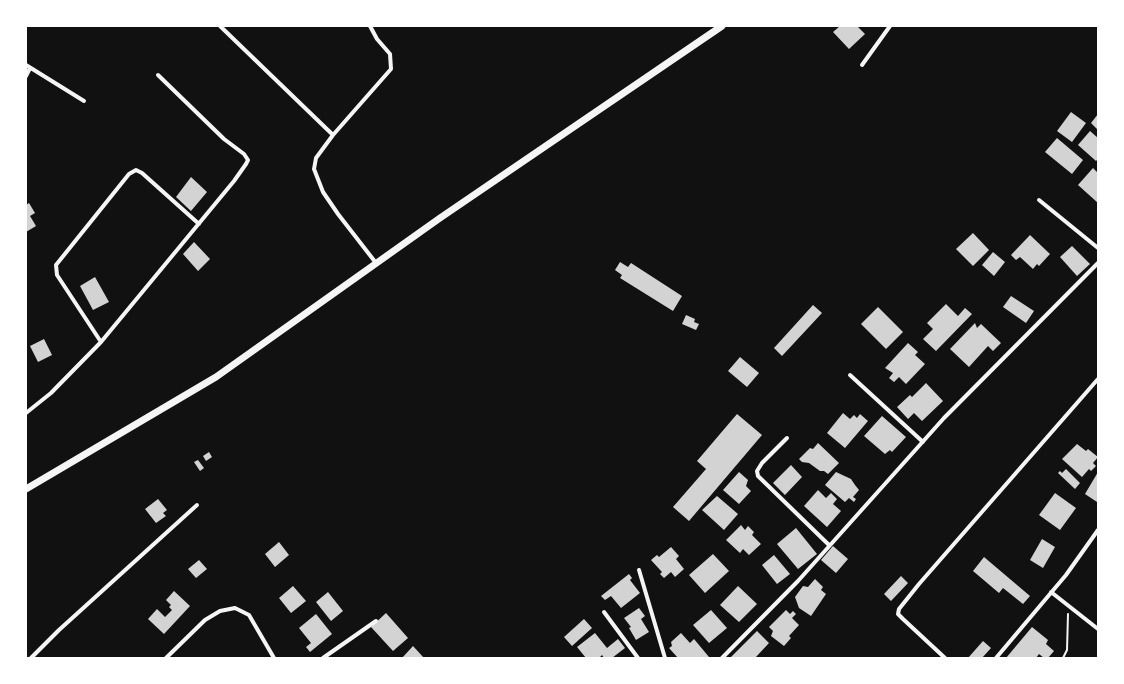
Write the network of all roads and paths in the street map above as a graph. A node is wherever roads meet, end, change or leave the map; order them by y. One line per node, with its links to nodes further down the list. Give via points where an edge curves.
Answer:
1 (220, 26): 11 (street)
2 (370, 26): 11 (street, via 390,54 391,69)
3 (722, 26): 16 (street, via 446,213)
4 (890, 26): 6 (street)
5 (26, 65): 7 (street)
6 (862, 65)
7 (30, 68): 9 (street); 10 (street)
8 (158, 75): 13 (street, via 248,160)
9 (26, 76)
10 (84, 101)
11 (333, 135): 16 (street, via 316,158 314,169 323,192 334,209)
12 (1039, 200): 14 (street)
13 (199, 224): 17 (street); 17 (street, via 142,173 136,170 129,174 56,265 57,275)
14 (1098, 248)
15 (1098, 263): 22 (street)
16 (376, 264): 23 (street, via 216,377)
17 (102, 342): 20 (street, via 51,393)
18 (850, 375): 22 (street)
19 (1098, 379): 40 (street, via 899,609 898,614)
20 (26, 413)
21 (787, 438): 26 (street, via 762,463 757,471 758,476)
22 (923, 442): 26 (street)
23 (26, 489)
24 (197, 505): 33 (street)
25 (1098, 530): 28 (street)
26 (829, 545): 39 (street)
27 (639, 570): 38 (street)
28 (1051, 592): 29 (street); 41 (street)
29 (1068, 605): 32 (street); 42 (path, via 1067,650)
30 (604, 612): 37 (street)
31 (376, 621): 36 (street)
32 (1098, 629)
33 (31, 658)
34 (166, 658): 35 (street, via 205,620 220,611 235,608 249,615)
35 (274, 658)
36 (323, 658)
37 (638, 658)
38 (665, 658)
39 (722, 658)
40 (945, 658)
41 (996, 658)
42 (1063, 658)

